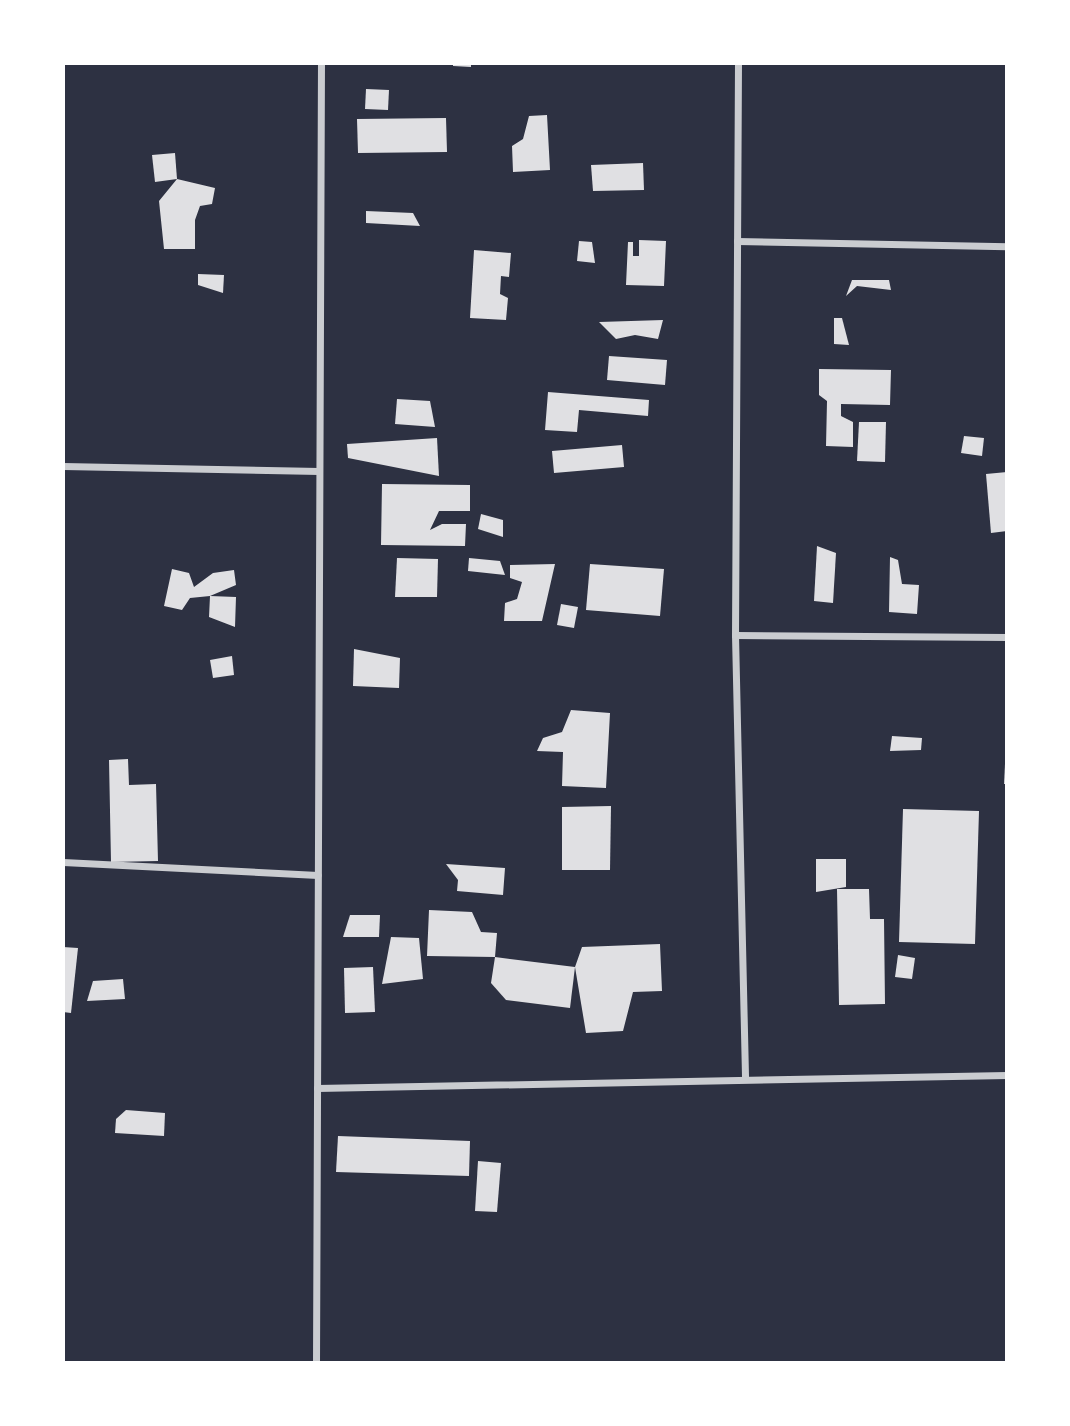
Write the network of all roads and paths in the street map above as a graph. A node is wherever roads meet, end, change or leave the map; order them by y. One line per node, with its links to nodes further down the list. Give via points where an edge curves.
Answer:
1 (321, 63): 6 (street)
2 (738, 63): 3 (street)
3 (737, 241): 4 (street); 7 (street)
4 (1007, 246)
5 (63, 466): 6 (street)
6 (319, 471): 10 (street)
7 (735, 635): 8 (street); 12 (street)
8 (1007, 638)
9 (63, 862): 10 (street)
10 (318, 875): 13 (street)
11 (1007, 1075): 12 (street)
12 (745, 1079): 13 (street)
13 (317, 1088): 14 (street)
14 (316, 1363)

